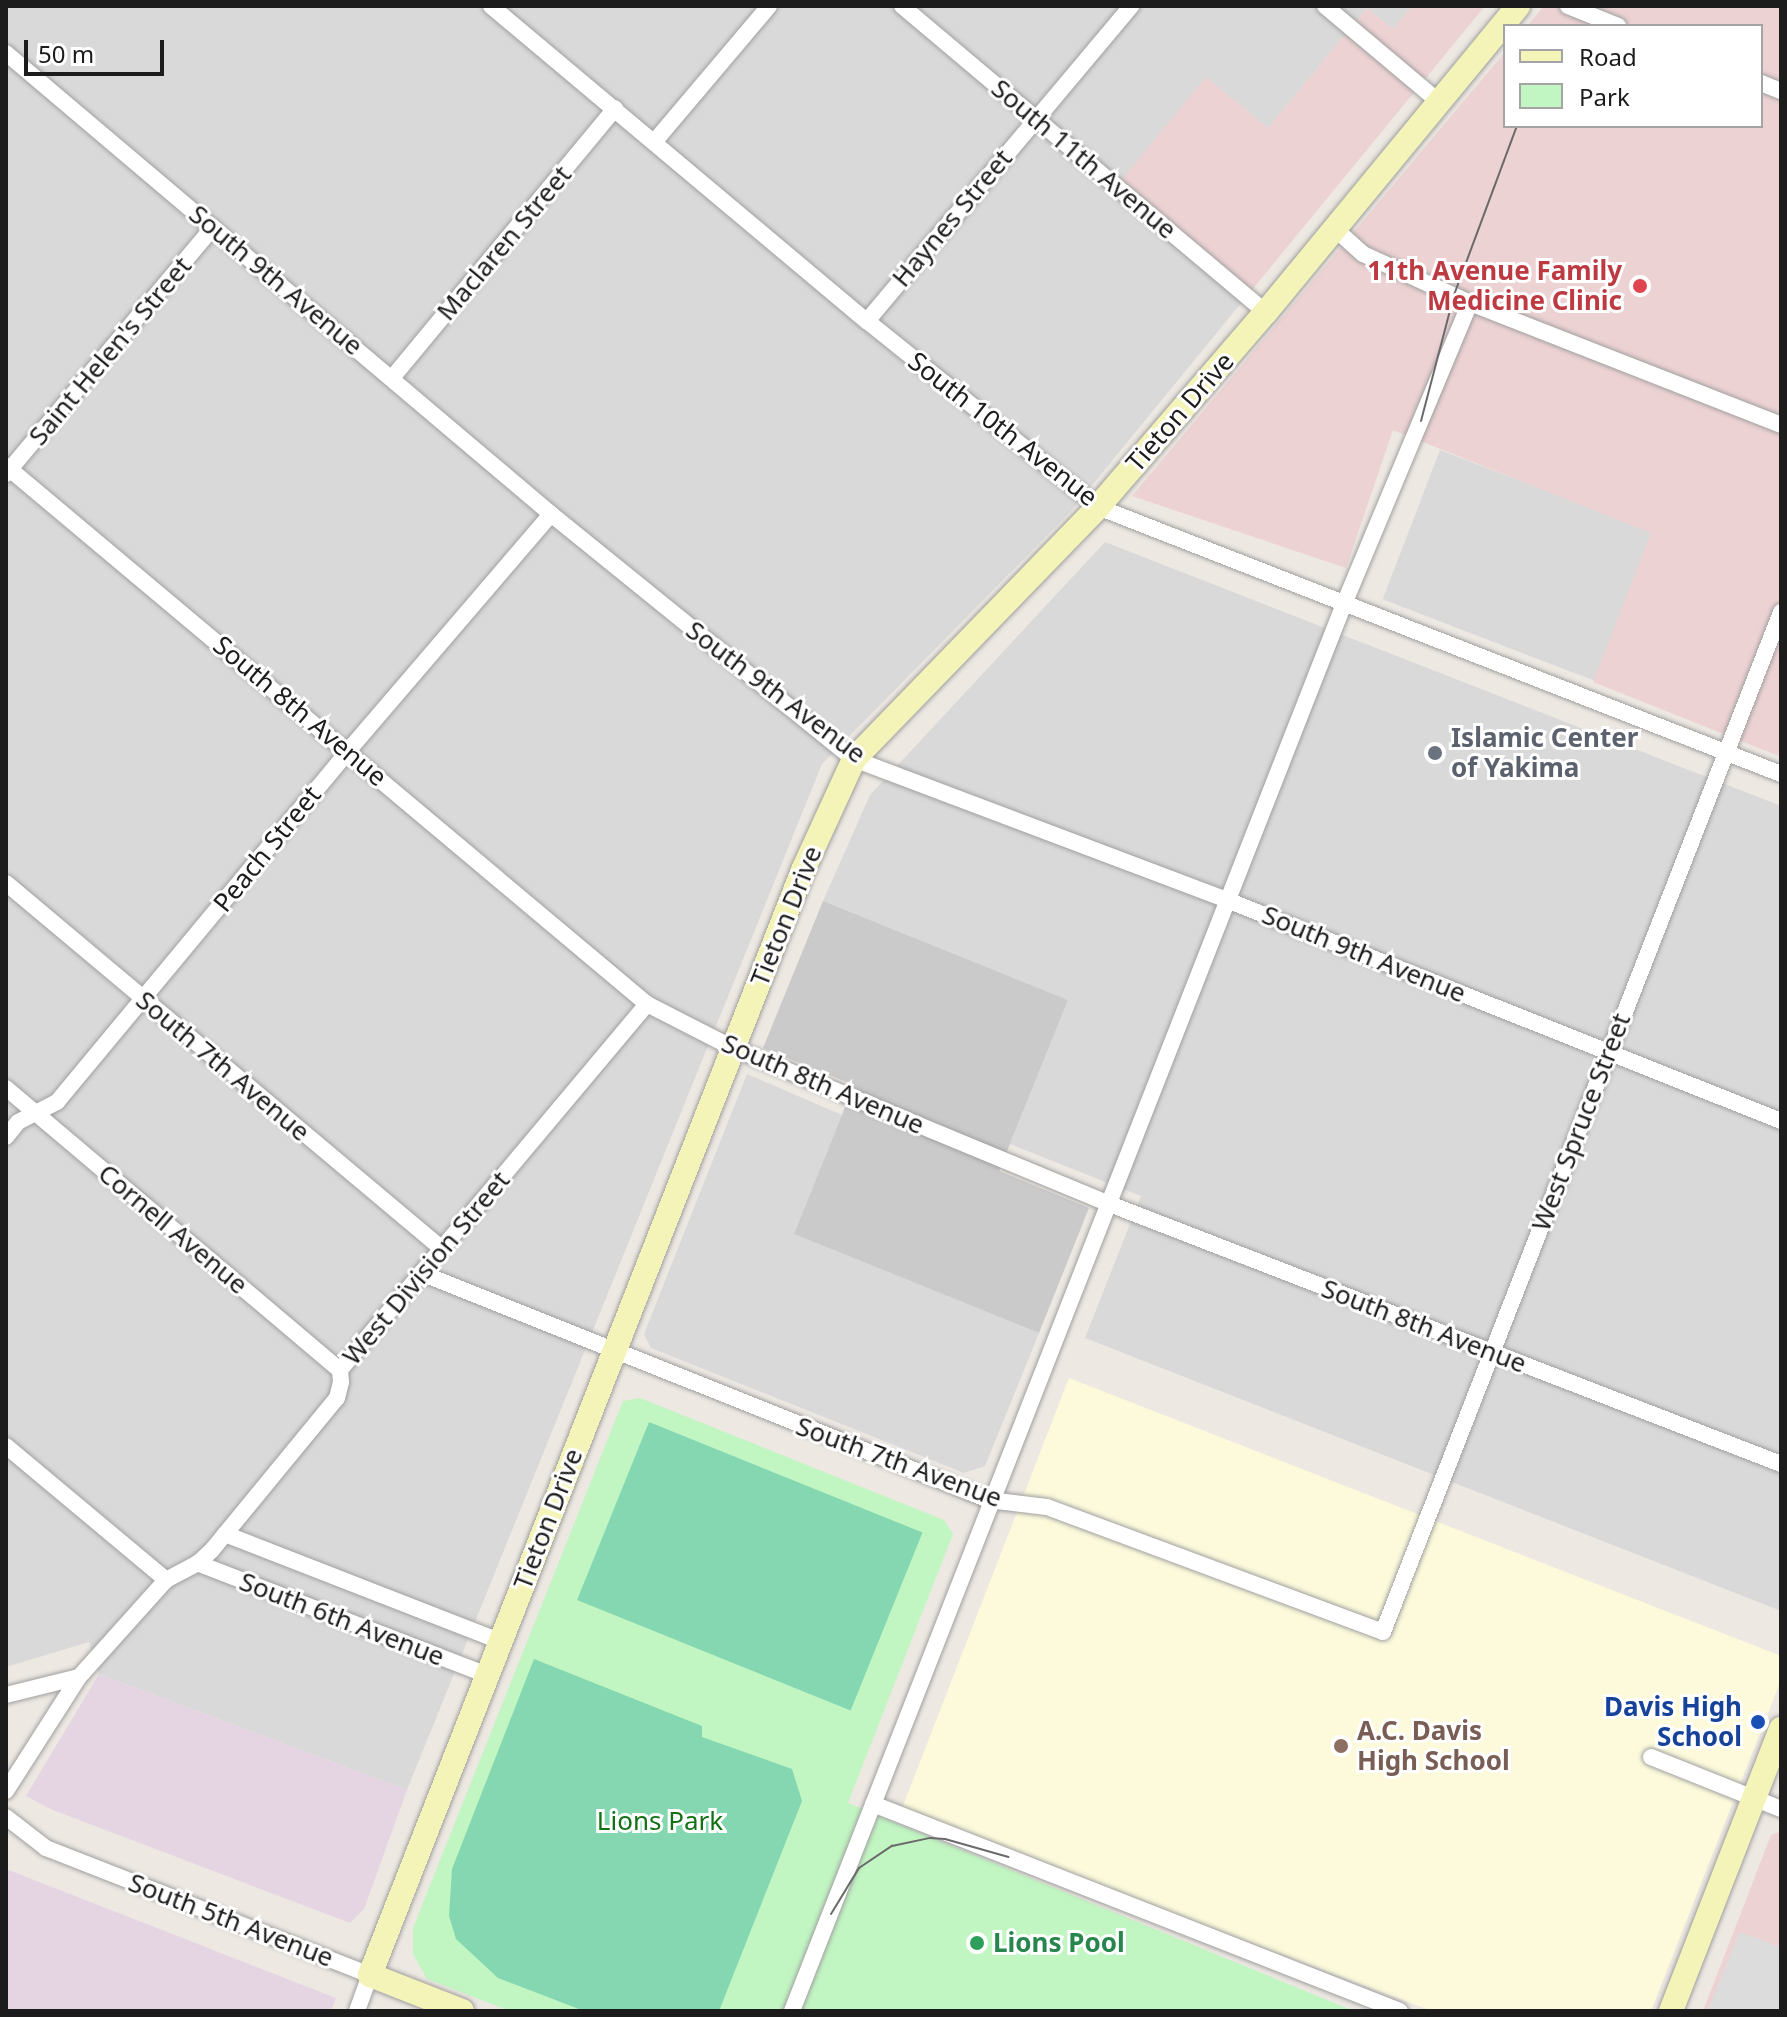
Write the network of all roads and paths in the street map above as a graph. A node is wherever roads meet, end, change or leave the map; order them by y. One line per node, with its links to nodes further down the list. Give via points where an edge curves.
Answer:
1 (491, 6): 11 (street, South 10th Avenue)
2 (769, 6): 13 (street)
3 (902, 6): 12 (street, South 11th Avenue)
4 (1131, 6): 12 (street, Haynes Street)
5 (1325, 6): 10 (street)
6 (1518, 6): 10 (main road, Tieton Drive)
7 (1568, 6): 8 (street)
8 (1613, 24)
9 (6, 53): 14 (street, South 9th Avenue)
10 (1438, 101): 15 (main road, Tieton Drive)
11 (615, 108): 13 (street, South 10th Avenue); 19 (street, Maclaren Street)
12 (1035, 119): 17 (street, South 11th Avenue); 18 (street, Haynes Street)
13 (655, 141): 18 (street, South 10th Avenue)
14 (213, 227): 19 (street, South 9th Avenue); 21 (street, Saint Helen's Street)
15 (1333, 227): 16 (street, via 1363,254); 17 (main road, Tieton Drive)
16 (1470, 303): 20 (street); 24 (street)
17 (1266, 312): 22 (main road, Tieton Drive)
18 (867, 321): 22 (street, South 10th Avenue)
19 (392, 378): 23 (street, South 9th Avenue)
20 (1781, 425)
21 (7, 470): 26 (street, South 8th Avenue)
22 (1098, 507): 24 (street, South 10th Avenue); 28 (main road, Tieton Drive)
23 (551, 514): 26 (street, Peach Street); 28 (street, South 9th Avenue)
24 (1344, 604): 27 (street, South 10th Avenue); 31 (street)
25 (1781, 612): 27 (street, West Spruce Street)
26 (348, 751): 32 (street, Peach Street); 33 (street, South 8th Avenue)
27 (1727, 753): 29 (street, South 10th Avenue); 35 (street, West Spruce Street)
28 (854, 759): 31 (street, South 9th Avenue); 34 (main road, Tieton Drive, via 803,870)
29 (1781, 774)
30 (6, 883): 32 (street, South 7th Avenue)
31 (1227, 900): 35 (street, South 9th Avenue); 40 (street)
32 (143, 999): 37 (street, Peach Street, via 57,1102); 41 (street, South 7th Avenue)
33 (647, 1004): 34 (street, South 8th Avenue); 41 (street, West Division Street)
34 (733, 1048): 40 (street, South 8th Avenue); 43 (main road, Tieton Drive)
35 (1608, 1052): 38 (street, South 9th Avenue); 44 (street, West Spruce Street)
36 (6, 1088): 37 (street, Cornell Avenue)
37 (38, 1115): 39 (street, Peach Street, via 18,1122); 45 (street, Cornell Avenue)
38 (1781, 1121)
39 (6, 1137)
40 (1107, 1203): 44 (street, South 8th Avenue); 48 (street)
41 (441, 1248): 42 (street, West Division Street)
42 (421, 1273): 43 (street, South 7th Avenue); 45 (street, West Division Street)
43 (614, 1351): 48 (street, South 7th Avenue); 53 (main road, Tieton Drive)
44 (1492, 1352): 47 (street, South 8th Avenue); 52 (street, West Spruce Street)
45 (340, 1370): 49 (street, West Division Street, via 337,1398)
46 (6, 1446): 51 (street)
47 (1781, 1464)
48 (989, 1500): 52 (street, South 7th Avenue, via 1047,1507); 61 (street)
49 (225, 1534): 50 (street, West Division Street); 53 (street, South 6th Avenue)
50 (197, 1563): 51 (street, West Division Street); 54 (street, South 6th Avenue)
51 (166, 1580): 55 (street, West Division Street)
52 (1383, 1632)
53 (500, 1641): 54 (main road, Tieton Drive)
54 (487, 1675): 64 (main road, Tieton Drive)
55 (79, 1677): 56 (street); 59 (street, West Division Street)
56 (6, 1695)
57 (1781, 1729): 60 (main road)
58 (1651, 1757): 60 (street)
59 (6, 1791)
60 (1754, 1798): 62 (street); 69 (main road)
61 (873, 1804): 67 (street); 68 (street)
62 (1781, 1809)
63 (6, 1817): 64 (street, South 5th Avenue, via 46,1848)
64 (370, 1975): 65 (street, Tieton Drive); 66 (main road, South 5th Avenue)
65 (357, 2011)
66 (462, 2011)
67 (792, 2011)
68 (1400, 2011)
69 (1671, 2011)

